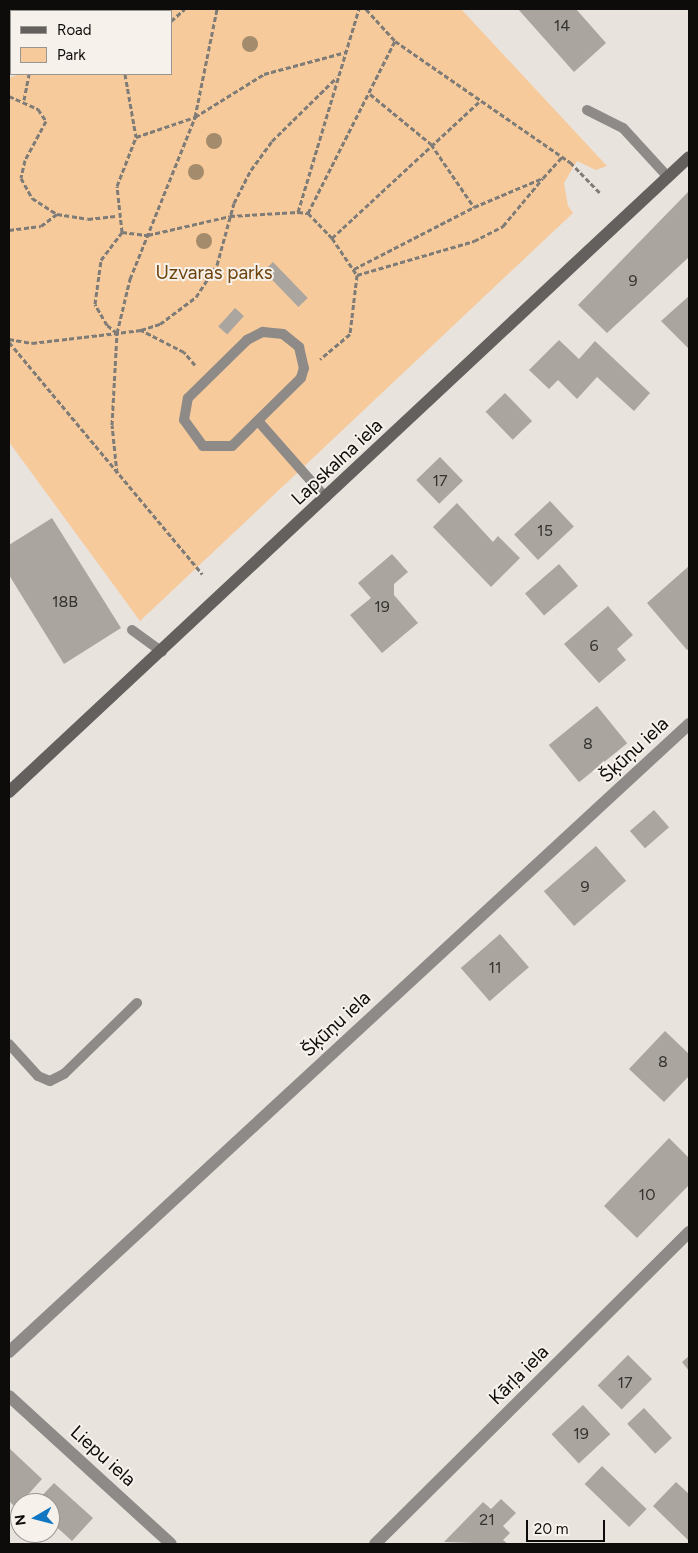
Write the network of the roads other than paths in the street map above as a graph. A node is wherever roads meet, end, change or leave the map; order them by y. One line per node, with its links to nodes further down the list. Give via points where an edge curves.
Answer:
1 (587, 110): 3 (lane, via 623,128)
2 (689, 156): 3 (main road, Lapskalna iela)
3 (666, 175): 5 (main road, Lapskalna iela)
4 (260, 422): 4 (lane, via 232,446 212,449 194,440 184,420 184,409 207,379 247,340 263,332 291,339 299,347 304,368 294,389); 5 (lane)
5 (326, 498): 7 (main road, Lapskalna iela)
6 (132, 630): 7 (lane)
7 (162, 652): 9 (main road, Lapskalna iela)
8 (689, 724): 13 (street, Šķūņu iela)
9 (9, 792)
10 (137, 1003): 11 (lane, via 64,1074 50,1081 38,1076)
11 (9, 1044)
12 (689, 1232): 16 (street, Kārļa iela)
13 (9, 1352)
14 (9, 1396): 15 (street, Liepu iela)
15 (171, 1544)
16 (375, 1544)

